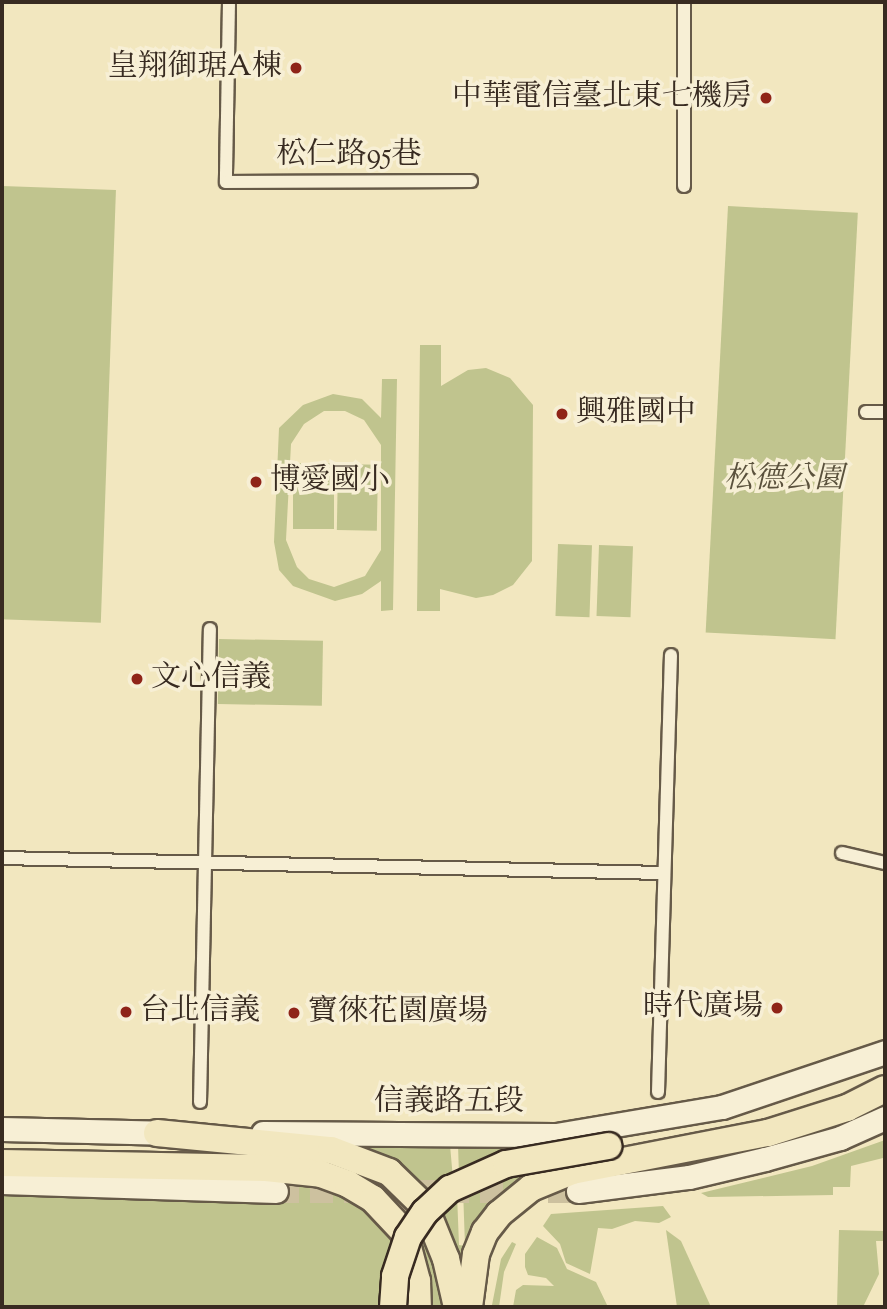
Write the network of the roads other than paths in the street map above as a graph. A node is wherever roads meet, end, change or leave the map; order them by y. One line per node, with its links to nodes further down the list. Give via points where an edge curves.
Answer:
1 (229, 2): 3 (street, 松仁路95巷, via 226,182)
2 (684, 2): 4 (street)
3 (471, 181)
4 (684, 186)
5 (866, 412): 6 (street)
6 (885, 412)
7 (211, 629): 11 (street)
8 (671, 655): 13 (street)
9 (842, 853): 12 (street)
10 (2, 858): 11 (street)
11 (206, 863): 13 (street); 18 (street)
12 (885, 863)
13 (664, 873): 17 (street)
14 (885, 1052): 21 (main road, 信義路五段, via 722,1107 556,1135)
15 (885, 1071): 26 (highway, bridge, via 806,1104 726,1127 506,1164 450,1189 425,1212 408,1237 395,1276)
16 (885, 1089): 29 (highway, via 847,1108 768,1133 572,1171 531,1188 485,1232 474,1266)
17 (658, 1092)
18 (200, 1102)
19 (885, 1118): 25 (main road, via 840,1139 765,1159 689,1177)
20 (2, 1129): 21 (main road, 信義路五段)
21 (158, 1133): 28 (highway, via 331,1150 389,1172 425,1207 446,1259)
22 (2, 1163): 27 (highway, via 266,1168 330,1178 373,1199 404,1232 417,1281)
23 (2, 1182): 24 (main road)
24 (276, 1191)
25 (578, 1191)
26 (393, 1307)
27 (418, 1307)
28 (457, 1307)
29 (470, 1307)

